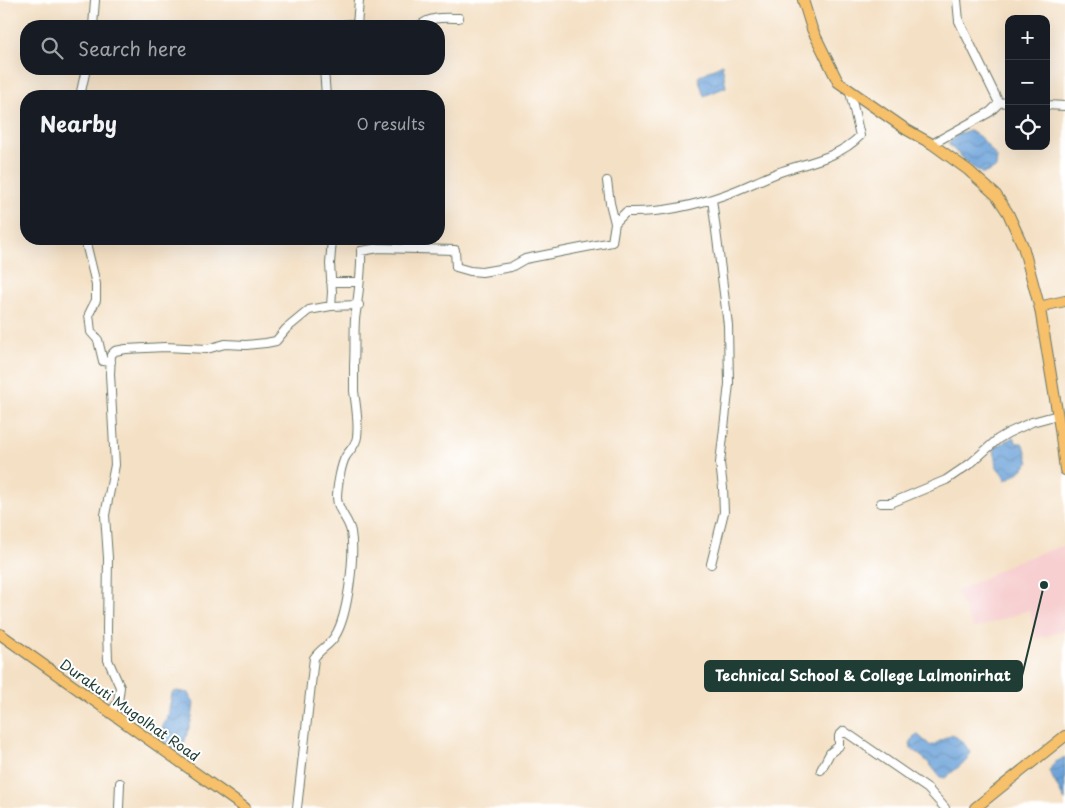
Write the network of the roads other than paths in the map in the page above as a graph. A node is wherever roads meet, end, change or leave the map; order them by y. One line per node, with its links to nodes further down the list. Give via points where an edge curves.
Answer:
1 (95, 0): 6 (street)
2 (360, 0): 7 (street)
3 (803, 0): 13 (main road, via 829,67 838,82)
4 (957, 0): 15 (street, via 959,21)
5 (459, 18): 8 (street)
6 (93, 20)
7 (357, 20)
8 (428, 20)
9 (85, 75): 11 (street)
10 (324, 75): 12 (street)
11 (81, 90)
12 (326, 90)
13 (850, 92): 18 (main road); 20 (street, via 860,136 851,145 822,160 778,172)
14 (1005, 102): 15 (street)
15 (999, 103): 18 (street, via 990,112)
16 (1050, 105): 17 (street)
17 (1065, 106)
18 (932, 144): 29 (main road, via 996,195 1008,213 1023,246)
19 (607, 181): 21 (street)
20 (712, 199): 21 (street, via 681,207 626,212); 34 (street, via 728,325 729,384 720,463 724,512)
21 (615, 223): 25 (street, via 612,242 525,259 511,267 482,272 456,267 455,250 379,248 361,251)
22 (86, 245): 30 (street, via 96,284 96,300 89,314 91,332 98,340 103,361)
23 (332, 245): 24 (street)
24 (331, 282): 25 (street); 28 (street)
25 (359, 282): 27 (street)
26 (1065, 301): 29 (main road)
27 (358, 305): 28 (street); 42 (street, via 354,363 357,439 346,456 337,498 339,510 351,529 349,580 338,630 314,658)
28 (331, 306): 30 (street, via 309,310 276,340 266,343 225,344 207,349 165,346 120,350 111,354)
29 (1040, 309): 31 (main road)
30 (111, 362): 36 (street, via 115,465 105,515 107,630 108,660 120,687 118,702)
31 (1058, 415): 32 (main road); 33 (street, via 1008,433 946,480 891,503)
32 (1065, 470)
33 (881, 504)
34 (711, 564)
35 (0, 634): 36 (main road, Durakuti Mugolhat Road)
36 (110, 712): 41 (main road, Durakuti Mugolhat Road)
37 (1065, 736): 44 (main road)
38 (821, 770): 43 (street, via 830,753 839,746 839,736 844,731 928,789)
39 (120, 782): 40 (street)
40 (119, 808)
41 (245, 808)
42 (297, 808)
43 (945, 808)
44 (975, 808)

